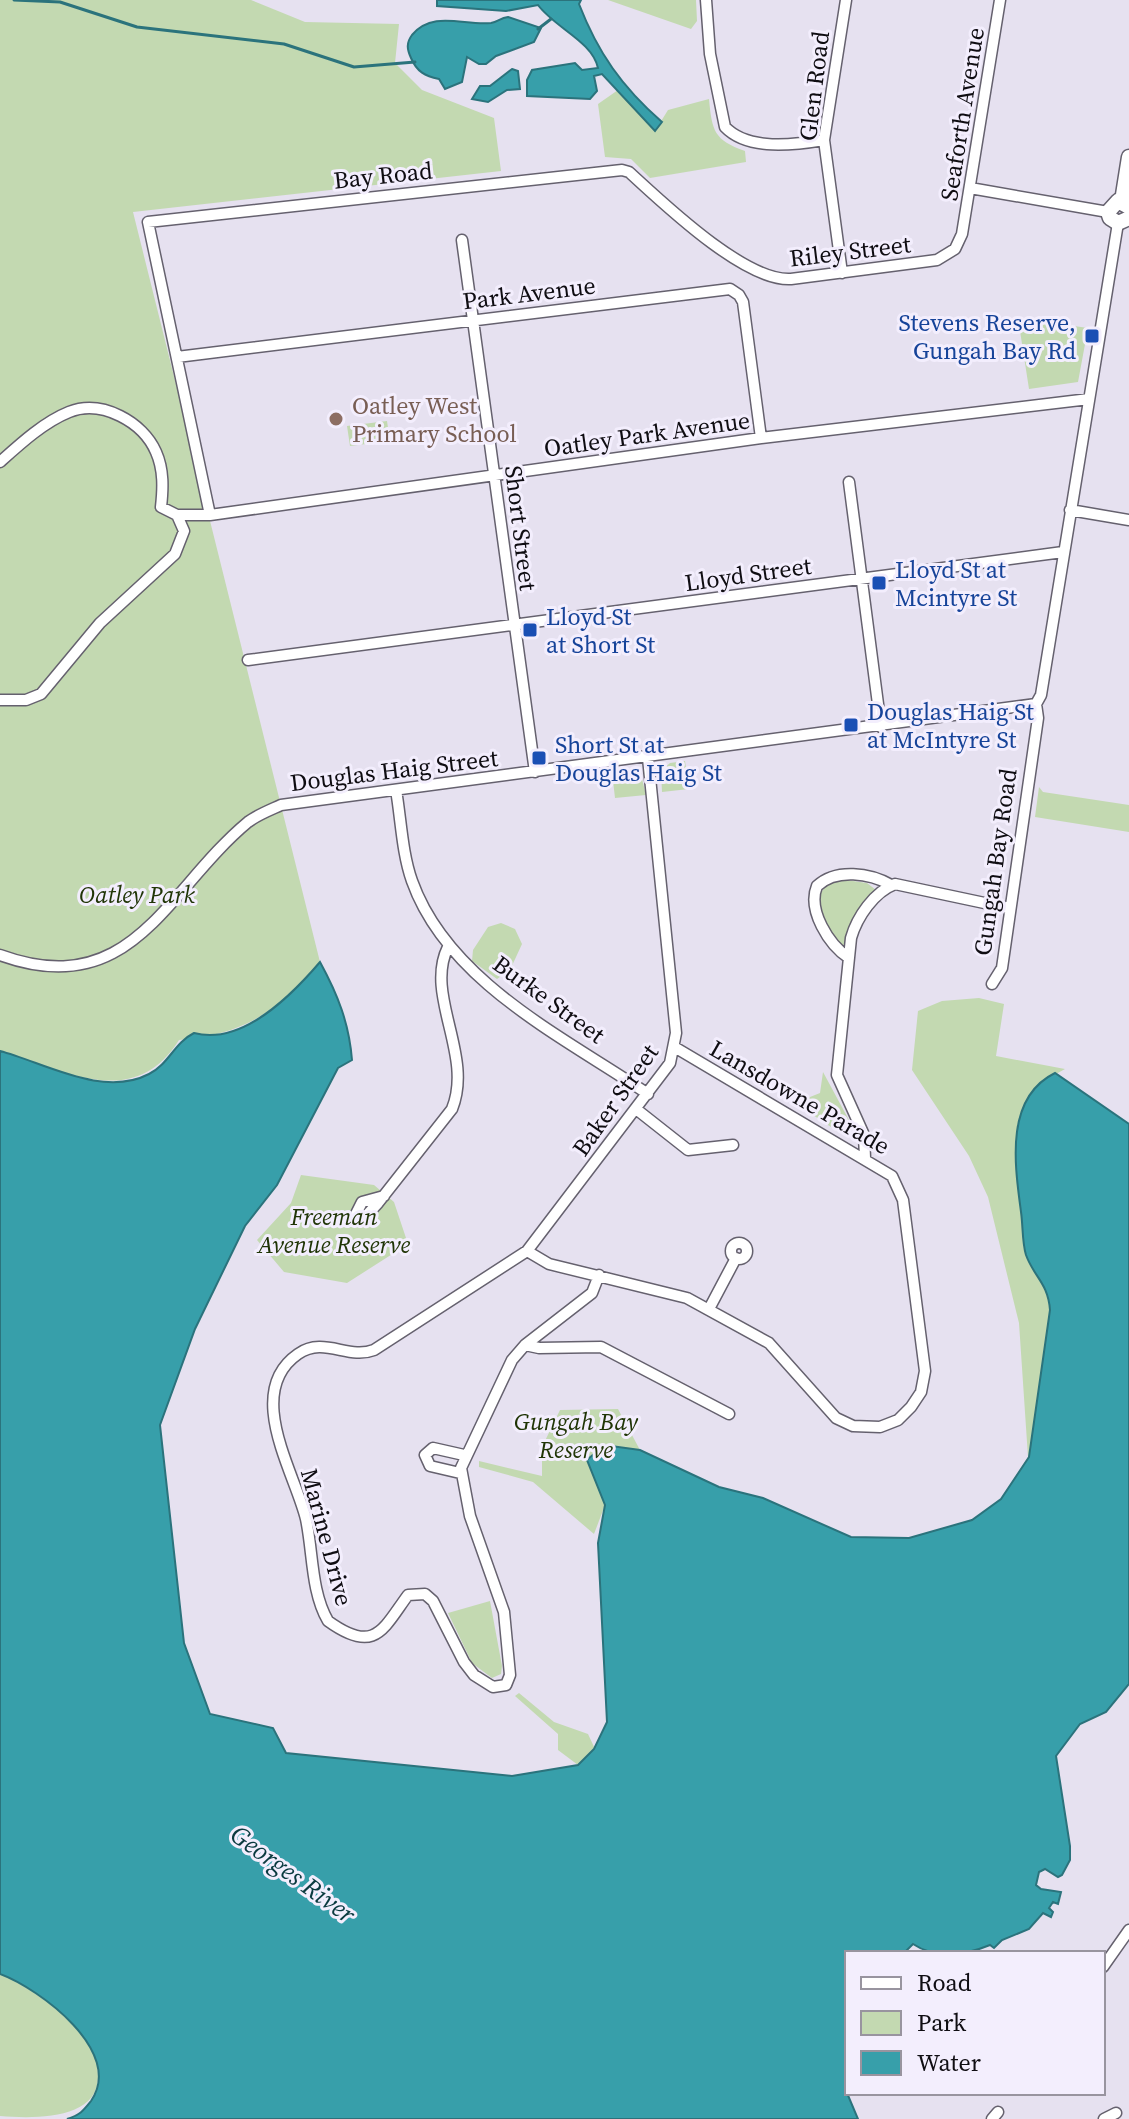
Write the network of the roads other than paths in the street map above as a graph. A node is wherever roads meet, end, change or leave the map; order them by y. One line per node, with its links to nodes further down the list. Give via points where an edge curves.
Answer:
1 (706, 0): 4 (street, via 710,54 725,127 753,142)
2 (846, 0): 4 (street, Glen Road)
3 (1000, 0): 7 (street, Seaforth Avenue)
4 (824, 140): 12 (street, Glen Road)
5 (1129, 157): 8 (street)
6 (622, 170): 12 (street, Riley Street, via 686,224 768,277); 14 (street, Bay Road, via 148,222)
7 (970, 188): 9 (street); 10 (street, Seaforth Avenue)
8 (1125, 204): 9 (street, via 1111,205)
9 (1118, 218): 15 (street, Gungah Bay Road)
10 (962, 234): 12 (street, Riley Street, via 955,249 937,260)
11 (462, 240): 13 (street, Short Street)
12 (842, 273)
13 (473, 321): 14 (street, Park Avenue); 16 (street, Park Avenue, via 724,288 735,291 743,302); 18 (street, Short Street)
14 (177, 357): 22 (street)
15 (1089, 399): 16 (street, Oatley Park Avenue); 20 (street, Gungah Bay Road)
16 (761, 438): 18 (street, Oatley Park Avenue)
17 (0, 462): 21 (street, via 71,411 109,411 129,421 152,445 160,465 161,507)
18 (494, 477): 22 (street, Oatley Park Avenue); 27 (street, Short Street)
19 (849, 482): 26 (street)
20 (1070, 510): 23 (street); 25 (street, Gungah Bay Road)
21 (177, 515): 22 (street, Oatley Park Avenue); 24 (street)
22 (210, 515): 24 (street)
23 (1129, 520)
24 (184, 531): 29 (street, via 175,554 107,614 41,694)
25 (1063, 552): 26 (street, Lloyd Street); 30 (street, Gungah Bay Road)
26 (862, 579): 27 (street, Lloyd Street); 31 (street)
27 (513, 627): 28 (street, Lloyd Street); 33 (street, Short Street)
28 (248, 660)
29 (0, 700)
30 (1036, 704): 31 (street, Douglas Haig Street); 36 (street, Gungah Bay Road)
31 (881, 727): 32 (street, Douglas Haig Street)
32 (648, 758): 33 (street, Douglas Haig Street); 41 (street, Baker Street)
33 (535, 772): 34 (street, Douglas Haig Street)
34 (396, 790): 37 (street, Burke Street, via 412,882); 38 (street, Douglas Haig Street, via 281,805 249,820 156,921 110,957 48,966)
35 (891, 885): 36 (street); 39 (street, via 856,923); 39 (street, via 839,874 817,886 814,909 837,950)
36 (1008, 908): 40 (street, Gungah Bay Road, via 1002,968)
37 (448, 947): 42 (street, Burke Street, via 494,989); 46 (street, via 441,976 458,1066 457,1097)
38 (0, 955)
39 (849, 958): 45 (street, via 837,1075 864,1135)
40 (992, 984)
41 (676, 1048): 42 (street, Baker Street); 45 (street, Lansdowne Parade)
42 (648, 1094): 43 (street, Baker Street)
43 (636, 1109): 44 (street, via 688,1150); 47 (street, Baker Street)
44 (733, 1145)
45 (865, 1158): 50 (street, Lansdowne Parade, via 892,1176 903,1200 925,1371 921,1392 905,1414 880,1427 843,1422 769,1343)
46 (384, 1196)
47 (527, 1251): 49 (street, Lansdowne Parade, via 549,1264); 52 (street, Baker Street)
48 (736, 1258): 50 (street)
49 (599, 1275): 50 (street, Lansdowne Parade, via 671,1292); 51 (street, Marine Drive, via 592,1293)
50 (709, 1309)
51 (525, 1345): 53 (street, via 601,1347); 54 (street, Marine Drive, via 512,1360)
52 (362, 1353): 55 (street, Marine Drive, via 325,1346 306,1349 285,1367 275,1396 278,1440 303,1509 325,1615 342,1629 373,1636 390,1624 408,1595 425,1594 469,1669 498,1688 510,1675 504,1612)
53 (729, 1414)
54 (464, 1455): 55 (street, Marine Drive); 55 (street, via 433,1448 425,1455 430,1466)
55 (460, 1473)
56 (1129, 1930): 57 (street)
57 (1105, 1964)
58 (1116, 2113): 59 (street)
59 (1104, 2119)

